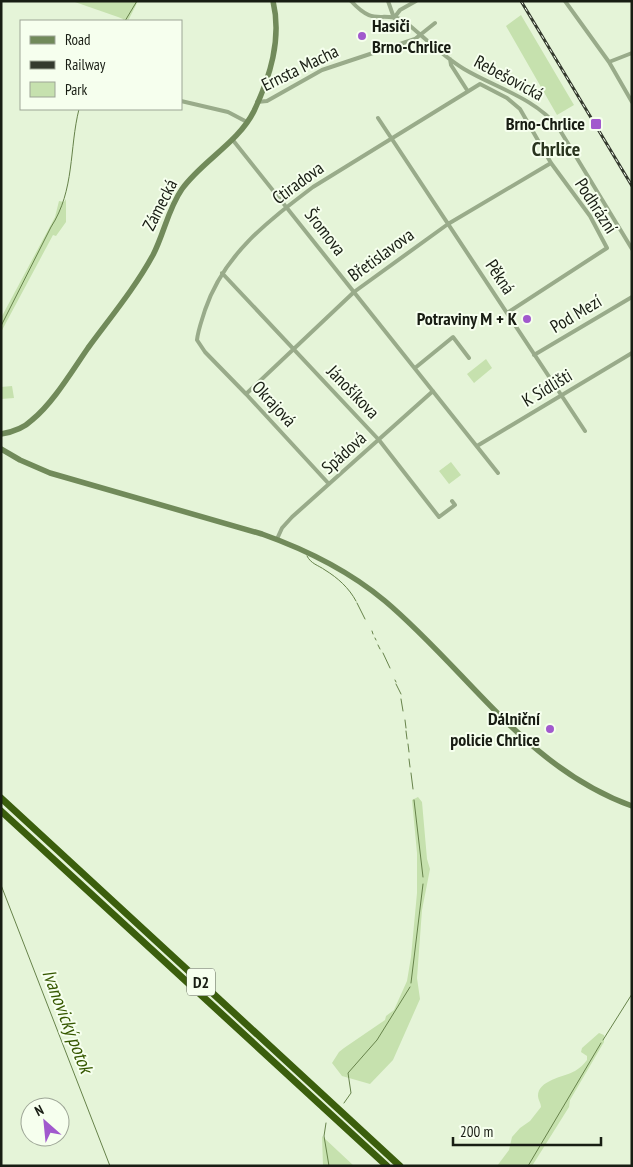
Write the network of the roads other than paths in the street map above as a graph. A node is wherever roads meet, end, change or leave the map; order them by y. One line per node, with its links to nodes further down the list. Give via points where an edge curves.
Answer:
1 (273, 1): 14 (street, Zámecká, via 277,40)
2 (351, 1): 6 (street, Rebešovická, via 372,17)
3 (388, 1): 6 (street)
4 (416, 1): 6 (street, via 400,10)
5 (565, 1): 11 (street)
6 (394, 18): 8 (street, Rebešovická, via 403,20)
7 (435, 23): 8 (street, Ernsta Macha)
8 (420, 34): 10 (street, Rebešovická); 14 (street, Ernsta Macha, via 409,41 322,70 267,101)
9 (632, 53): 11 (street)
10 (450, 59): 12 (street); 23 (street, Rebešovická, via 467,71 523,98 551,119)
11 (609, 62): 15 (street)
12 (467, 90): 19 (street, Ctiradova); 20 (street, Podhrázní, via 480,84 520,109)
13 (182, 101): 17 (street, via 228,112)
14 (257, 102): 17 (street, Zámecká)
15 (632, 102)
16 (378, 118): 19 (street, Pěkná)
17 (247, 122): 18 (street, Zámecká)
18 (232, 138): 21 (street, Šromova); 38 (street, Zámecká, via 182,189 156,249 140,275 39,414 24,427)
19 (392, 138): 21 (street, Ctiradova); 22 (street, Pěkná)
20 (550, 163): 22 (street, Břetislavova); 27 (street, Podhrázní, via 590,216 607,248)
21 (287, 206): 24 (street, Ctiradova, via 242,247); 25 (street, Šromova)
22 (448, 224): 25 (street, Břetislavova); 27 (street, Pěkná)
23 (632, 249)
24 (222, 273): 28 (street, Ctiradova, via 201,323); 29 (street, Jánošíkova)
25 (354, 292): 29 (street, Břetislavova); 33 (street, Šromova)
26 (632, 296): 31 (street, Pod Mezí)
27 (507, 313): 31 (street, Pěkná)
28 (198, 344): 35 (street, Okrajová)
29 (293, 349): 35 (street, Břetislavova); 39 (street, Jánošíkova)
30 (632, 353): 36 (street, K Sídlišti)
31 (534, 355): 36 (street, Pěkná)
32 (470, 358): 33 (street, via 453,338)
33 (414, 368): 34 (street, Šromova)
34 (433, 391): 39 (street, Spádová); 40 (street, Šromova)
35 (246, 394): 43 (street, Okrajová)
36 (562, 396): 37 (street, Pěkná); 40 (street, K Sídlišti)
37 (585, 431)
38 (1, 434)
39 (380, 440): 43 (street, Spádová); 44 (street, Jánošíkova, via 439,517 455,505)
40 (477, 446): 42 (street, Šromova)
41 (1, 449): 45 (street, via 58,476)
42 (498, 473)
43 (329, 484): 45 (street, Spádová, via 284,525)
44 (452, 501)
45 (277, 539): 47 (street, via 315,556 363,584 410,624 542,755 587,786)
46 (1, 798): 50 (highway, D2)
47 (632, 806)
48 (1, 811): 49 (highway, D2)
49 (387, 1166)
50 (400, 1166)

